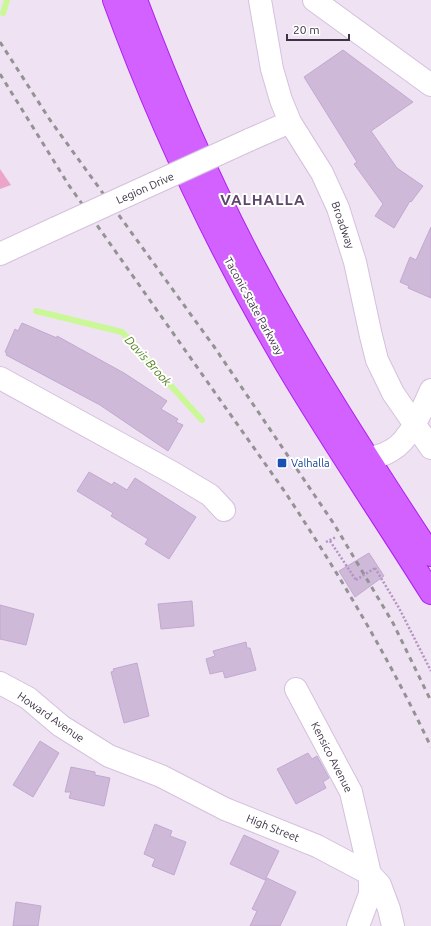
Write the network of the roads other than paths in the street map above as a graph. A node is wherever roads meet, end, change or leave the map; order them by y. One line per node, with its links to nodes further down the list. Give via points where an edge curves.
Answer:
1 (114, 0): 7 (highway, Taconic State Parkway)
2 (136, 0): 14 (highway, Taconic State Parkway, via 185,123 237,232 287,326)
3 (260, 0): 6 (street, Broadway, via 280,100)
4 (314, 0): 5 (street)
5 (431, 85)
6 (290, 122): 7 (street, Legion Drive, bridge); 11 (street, Broadway, via 322,173 338,208 355,262 377,360 393,393)
7 (185, 170): 8 (street, Legion Drive, bridge); 13 (highway, Taconic State Parkway, via 252,304)
8 (0, 254)
9 (0, 378): 15 (street, via 173,473 210,495)
10 (431, 390): 11 (street)
11 (414, 424): 12 (street, Broadway); 14 (street, via 394,450)
12 (431, 448)
13 (344, 458): 14 (street); 17 (highway, Taconic State Parkway)
14 (368, 458): 16 (highway, Taconic State Parkway)
15 (224, 510)
16 (431, 555)
17 (431, 593)
18 (0, 683): 20 (street, Howard Avenue, via 28,698 61,726 109,756)
19 (296, 689): 21 (street, Kensico Avenue, via 351,792)
20 (122, 761): 21 (street, High Street, via 161,776 225,809 317,846)
21 (370, 874): 22 (street, via 370,894); 23 (street, High Street, via 380,885)
22 (358, 926)
23 (393, 926)

